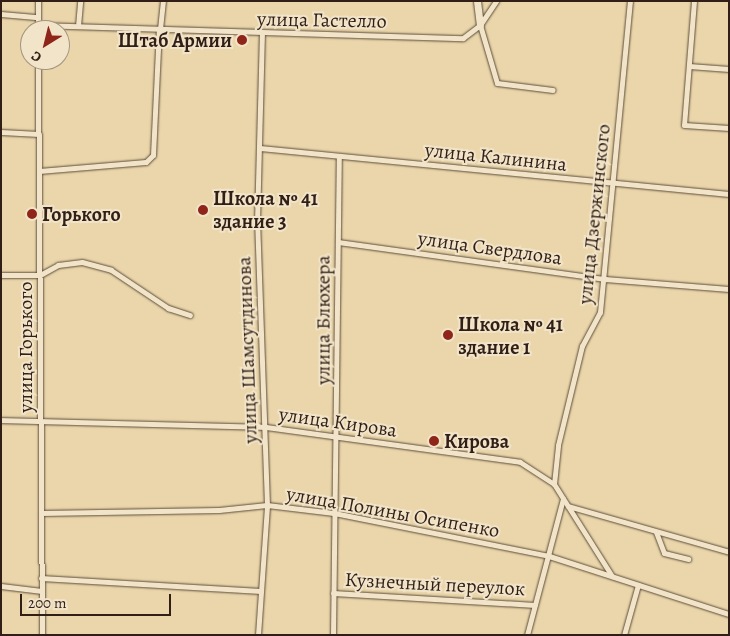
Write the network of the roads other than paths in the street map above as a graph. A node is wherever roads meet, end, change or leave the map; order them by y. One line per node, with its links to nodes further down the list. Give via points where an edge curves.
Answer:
1 (38, 1): 9 (street)
2 (80, 1): 12 (street)
3 (163, 1): 14 (street)
4 (477, 1): 13 (street)
5 (496, 1): 13 (street, улица Гастелло)
6 (630, 1): 26 (street, улица Дзержинского)
7 (694, 1): 16 (street)
8 (1, 14): 9 (street)
9 (38, 16): 10 (street)
10 (38, 20)
11 (70, 26): 12 (street, улица Гастелло)
12 (78, 26): 14 (street, улица Гастелло)
13 (480, 26): 15 (street, улица Гастелло, via 464,38); 19 (street, via 497,83)
14 (160, 29): 15 (street, улица Гастелло); 25 (street, via 153,155 146,162)
15 (262, 33): 23 (street, улица Шамсутдинова)
16 (689, 66): 17 (street); 20 (street, via 684,125)
17 (729, 69)
18 (38, 70): 22 (street, улица Горького)
19 (553, 90)
20 (729, 128)
21 (1, 132): 22 (street)
22 (39, 134): 25 (street, улица Горького)
23 (260, 148): 24 (street, улица Калинина); 36 (street, улица Шамсутдинова, via 258,222)
24 (339, 156): 26 (street, улица Калинина); 28 (street, улица Блюхера)
25 (39, 171): 30 (street, улица Горького)
26 (614, 185): 27 (street, улица Калинина); 31 (street, улица Дзержинского)
27 (729, 194)
28 (338, 242): 31 (street, улица Свердлова); 37 (street, улица Блюхера)
29 (1, 275): 30 (street)
30 (40, 275): 33 (street, via 58,265 82,262 112,270 168,308); 35 (street, улица Горького)
31 (605, 279): 32 (street, улица Свердлова); 38 (street, улица Дзержинского, via 600,312 577,364 558,446)
32 (729, 289)
33 (190, 315)
34 (1, 420): 35 (street, улица Кирова)
35 (41, 420): 36 (street, улица Кирова); 42 (street, улица Горького)
36 (266, 427): 37 (street, улица Кирова); 40 (street, улица Шамсутдинова)
37 (338, 436): 38 (street, улица Кирова, via 520,462); 43 (street, улица Блюхера)
38 (554, 484): 39 (street, улица Кирова)
39 (563, 499): 41 (street, улица Кирова); 46 (street)
40 (267, 505): 42 (street, улица Полины Осипенко, via 219,510); 43 (street, улица Полины Осипенко); 53 (street, улица Шамсутдинова)
41 (568, 506): 44 (street); 48 (street, улица Кирова)
42 (41, 512): 49 (street, улица Горького)
43 (334, 513): 46 (street, улица Полины Осипенко); 54 (street, улица Блюхера)
44 (656, 531): 45 (street); 47 (street, via 664,552)
45 (729, 552)
46 (549, 556): 48 (street, улица Полины Осипенко); 55 (street)
47 (688, 560)
48 (613, 577): 50 (street, улица Полины Осипенко)
49 (42, 578): 52 (street, улица Горького); 53 (street)
50 (638, 585): 56 (street, улица Полины Осипенко); 61 (street)
51 (1, 586): 52 (street)
52 (42, 590): 57 (street, улица Горького)
53 (261, 591): 58 (street, улица Шамсутдинова)
54 (334, 592): 55 (street, Кузнечный переулок); 59 (street, улица Блюхера)
55 (535, 605): 60 (street)
56 (729, 614)
57 (42, 635)
58 (258, 635)
59 (333, 635)
60 (527, 635)
61 (624, 635)

